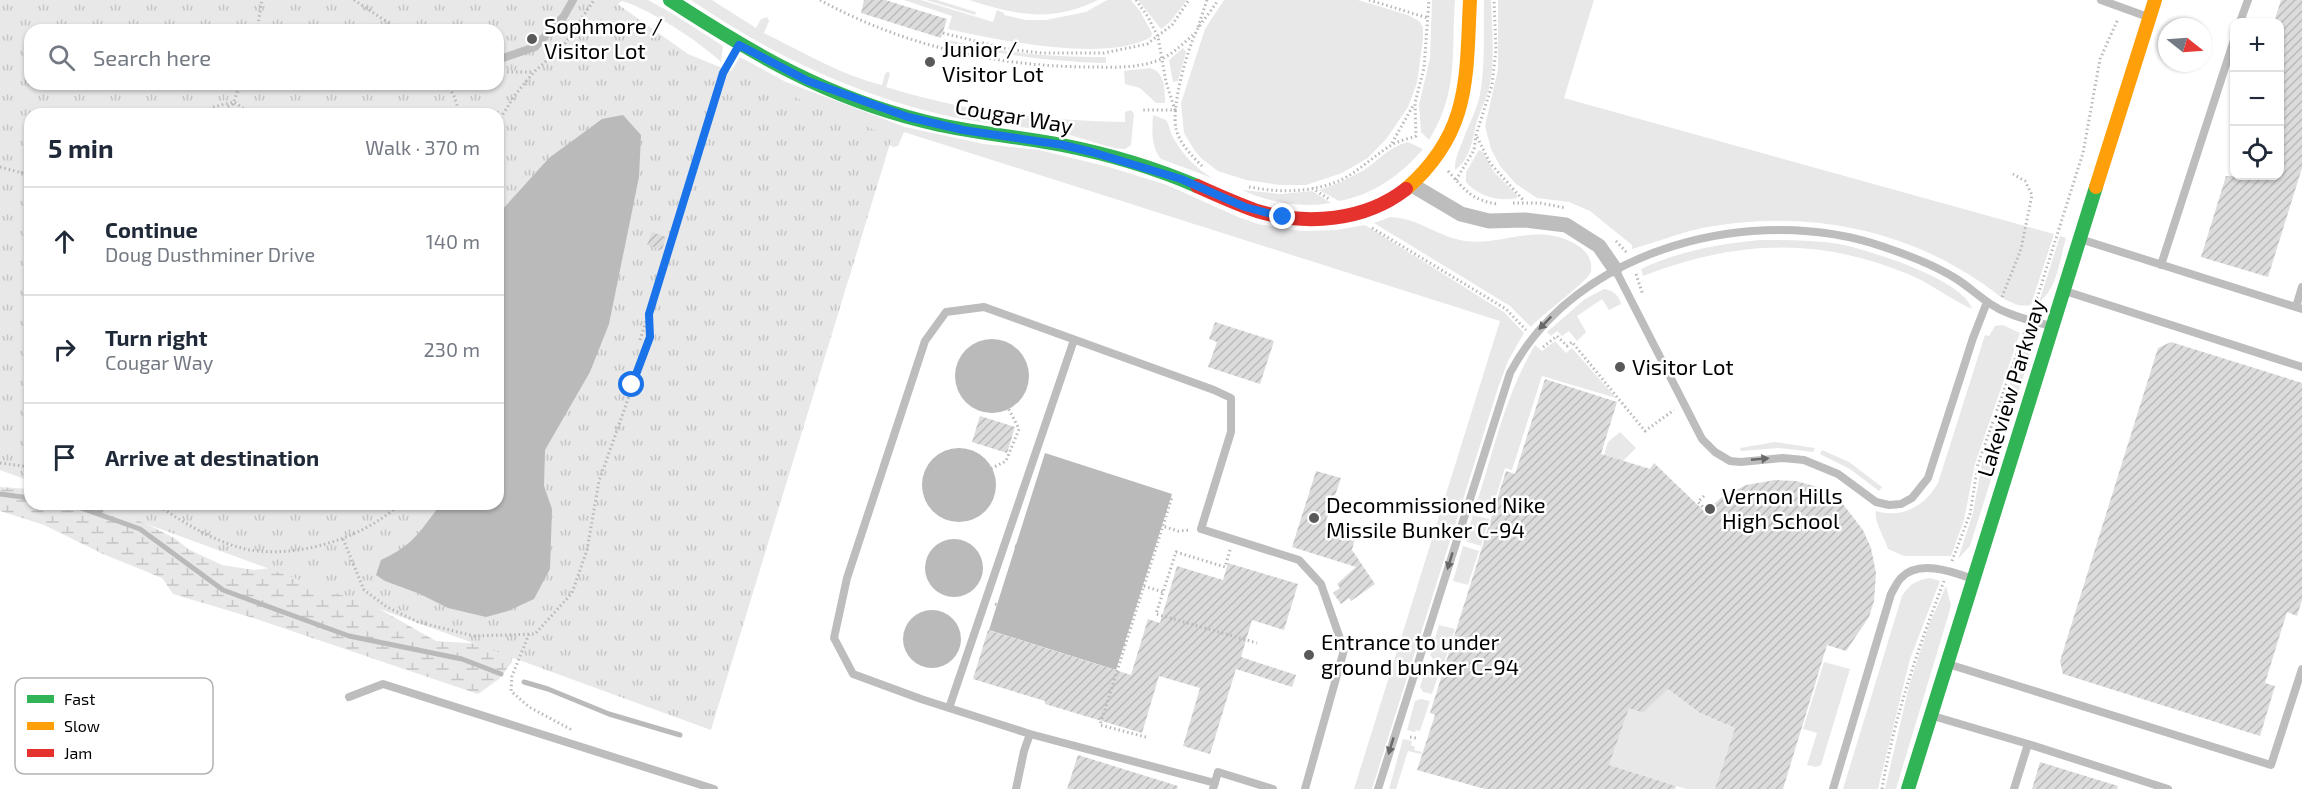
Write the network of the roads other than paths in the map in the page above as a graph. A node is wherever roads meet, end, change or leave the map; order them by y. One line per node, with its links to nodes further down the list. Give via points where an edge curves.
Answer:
1 (573, 0): 10 (lane, via 564,16 535,47)
2 (670, 0): 11 (street, Cougar Way, via 739,45 808,81 908,117 1092,152 1181,179 1245,207 1283,217 1321,220 1353,215 1391,200)
3 (1470, 0): 11 (street, Cougar Way, via 1463,101 1449,136)
4 (2101, 0): 7 (lane)
5 (2155, 0): 7 (street, Lakeview Parkway)
6 (2248, 0): 8 (lane)
7 (2149, 18): 12 (street, Lakeview Parkway)
8 (2241, 18)
9 (2230, 55): 13 (lane)
10 (504, 58)
11 (1412, 185): 14 (street, via 1461,214 1489,221 1525,219 1566,225 1599,246)
12 (2080, 239): 13 (lane); 16 (street, Lakeview Parkway)
13 (2161, 265): 18 (lane)
14 (1615, 269): 17 (lane, via 1696,240 1772,231 1812,232 1852,237 1918,260 1954,278); 17 (lane, one-way to 17, via 1707,446 1730,461 1804,460 1838,474 1876,501 1889,505 1909,500 1928,478); 35 (lane, one-way to 35, via 1557,310 1521,352 1510,373)
15 (2302, 287): 18 (lane)
16 (2064, 291): 19 (street, Lakeview Parkway); 21 (lane)
17 (1987, 302): 19 (lane, via 2007,313)
18 (2299, 308)
19 (2053, 326): 22 (street, Lakeview Parkway)
20 (1074, 340): 26 (lane); 26 (lane, via 984,307 946,312 925,341 847,578 834,638 853,674); 34 (lane, via 1231,398 1231,432 1201,529 1299,560 1321,584 1344,650)
21 (2302, 367)
22 (1973, 579): 23 (street, Lakeview Parkway); 36 (lane, via 1948,570 1918,569 1902,576 1891,594)
23 (1947, 663): 24 (lane, via 2271,765); 27 (street, Lakeview Parkway)
24 (2302, 669)
25 (349, 697): 31 (lane, via 383,684)
26 (949, 708): 28 (lane)
27 (1931, 715): 29 (lane); 37 (street, Lakeview Parkway)
28 (1030, 734): 30 (lane); 32 (lane)
29 (2028, 744): 38 (lane); 39 (lane)
30 (1214, 786): 33 (lane, via 1218,772)
31 (714, 789)
32 (1016, 789)
33 (1273, 789)
34 (1305, 789)
35 (1378, 789)
36 (1833, 789)
37 (1908, 789)
38 (2014, 789)
39 (2168, 789)

